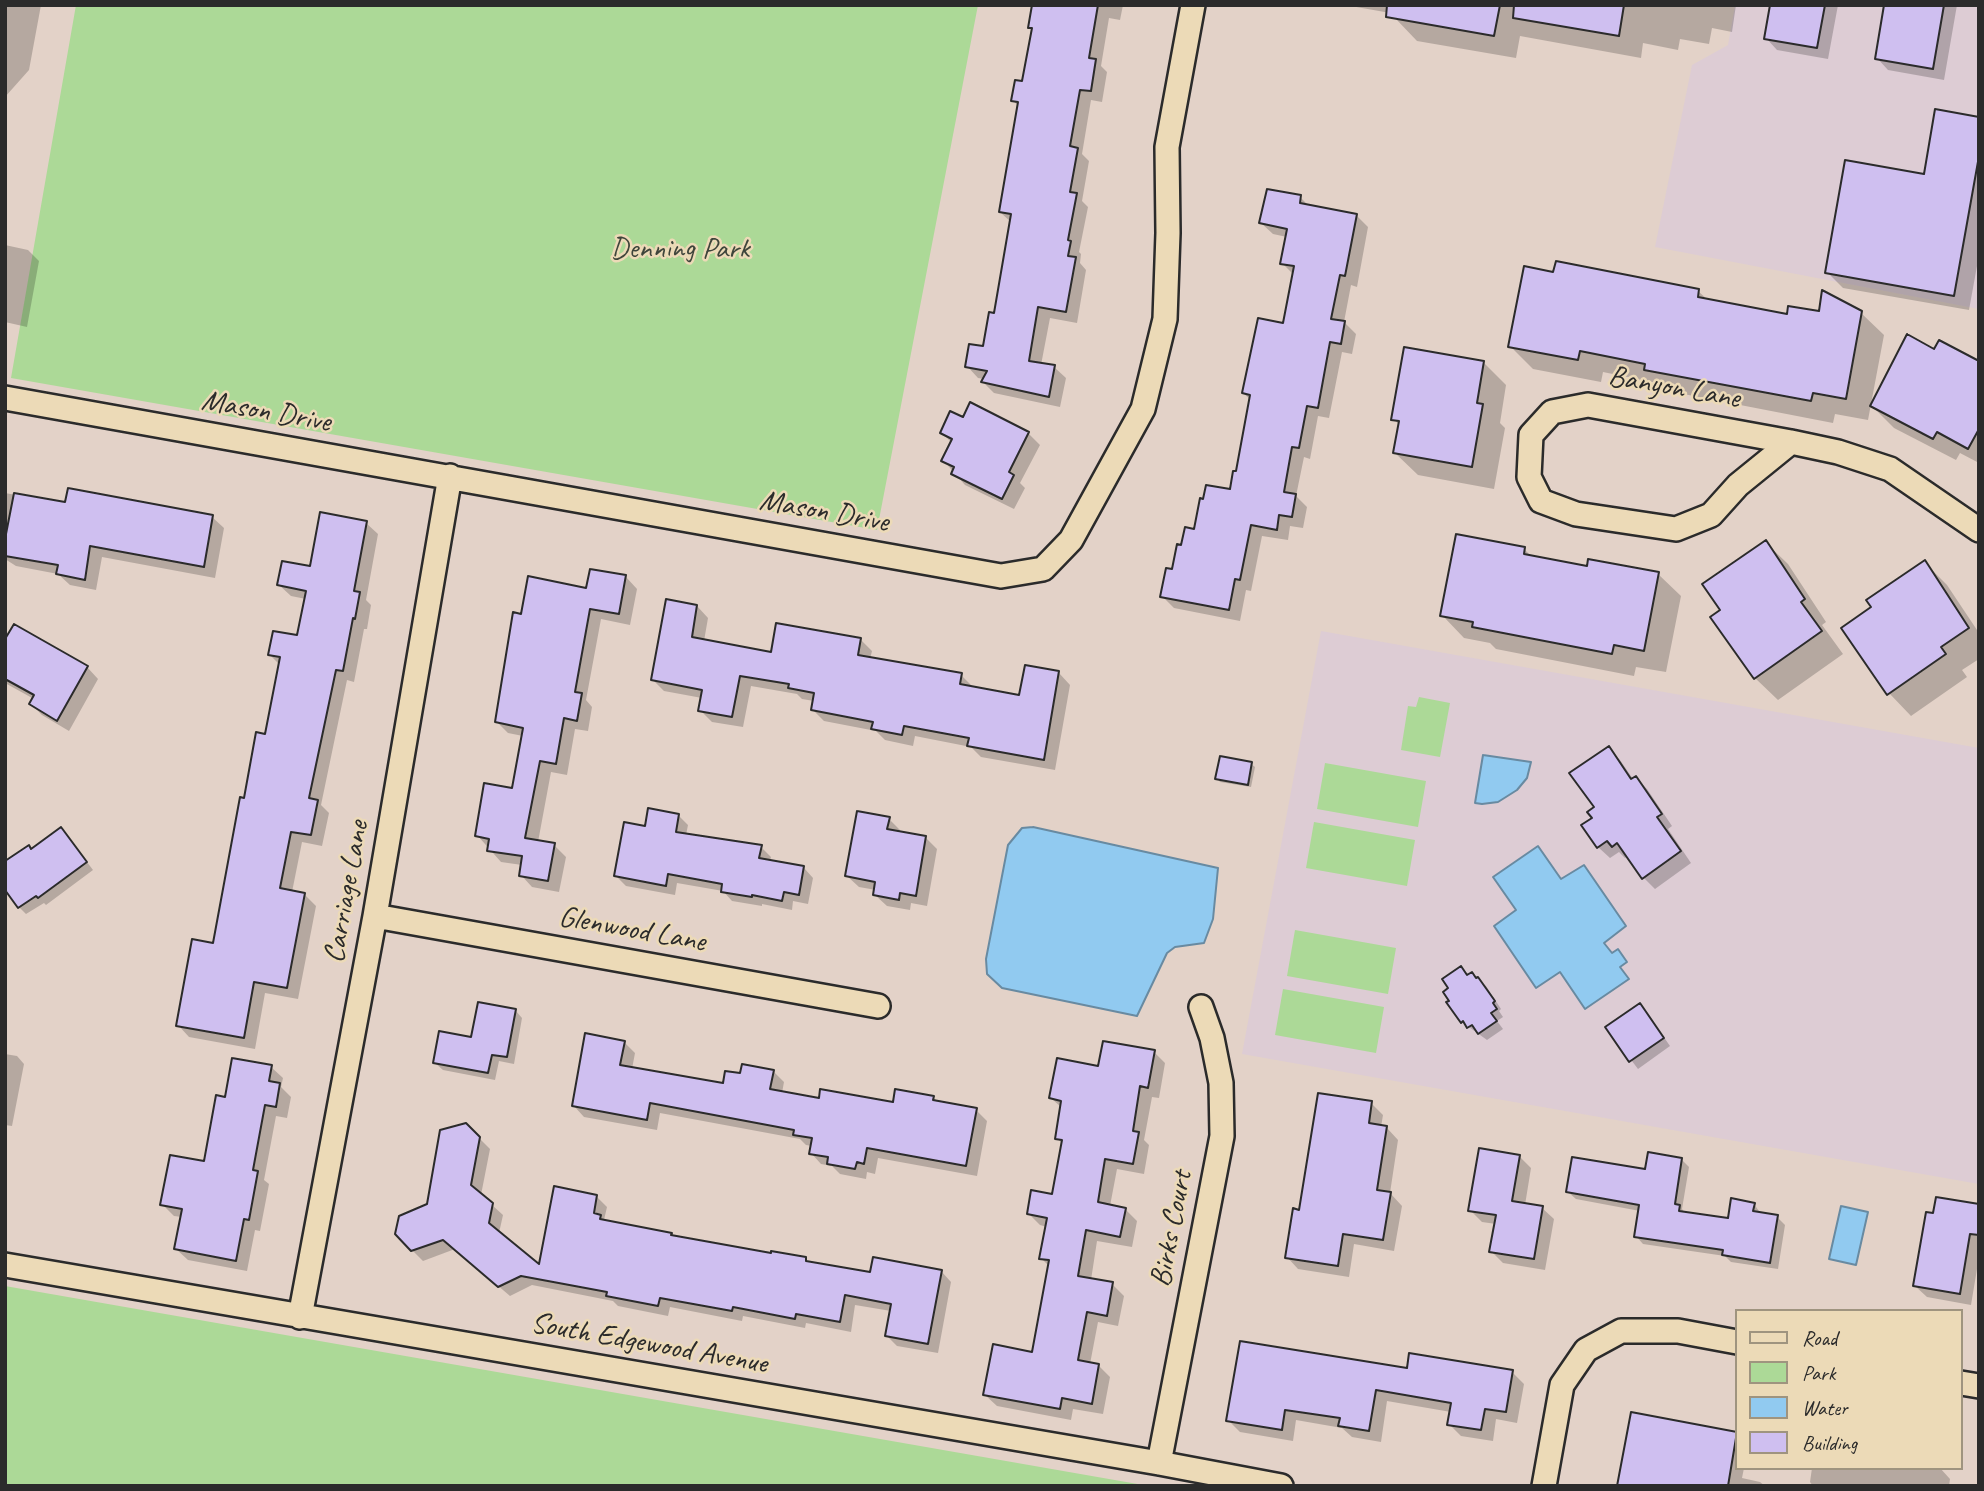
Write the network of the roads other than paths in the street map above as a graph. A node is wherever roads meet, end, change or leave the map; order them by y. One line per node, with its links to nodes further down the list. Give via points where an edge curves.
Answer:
1 (1194, 5): 4 (street, Mason Drive, via 1167,147 1165,319 1143,409 1071,540 1043,569 1001,576)
2 (5, 398): 4 (street, Mason Drive)
3 (1791, 442): 3 (street, Banyon Lane, via 1588,405 1552,412 1531,435 1529,477 1541,501 1576,514 1676,529 1711,515 1738,485); 5 (street, Banyon Lane, via 1890,469)
4 (450, 476): 6 (street, Carriage Lane)
5 (1979, 530)
6 (375, 916): 7 (street, Glenwood Lane); 10 (street, Carriage Lane)
7 (878, 1006)
8 (1201, 1007): 12 (street, Birks Court, via 1221,1083 1222,1136)
9 (5, 1265): 10 (street, South Edgewood Avenue)
10 (300, 1317): 12 (street, South Edgewood Avenue)
11 (1736, 1342): 14 (street, via 1678,1331 1621,1331 1586,1350 1562,1385)
12 (1159, 1463): 13 (street, South Edgewood Avenue)
13 (1281, 1486)
14 (1544, 1486)

